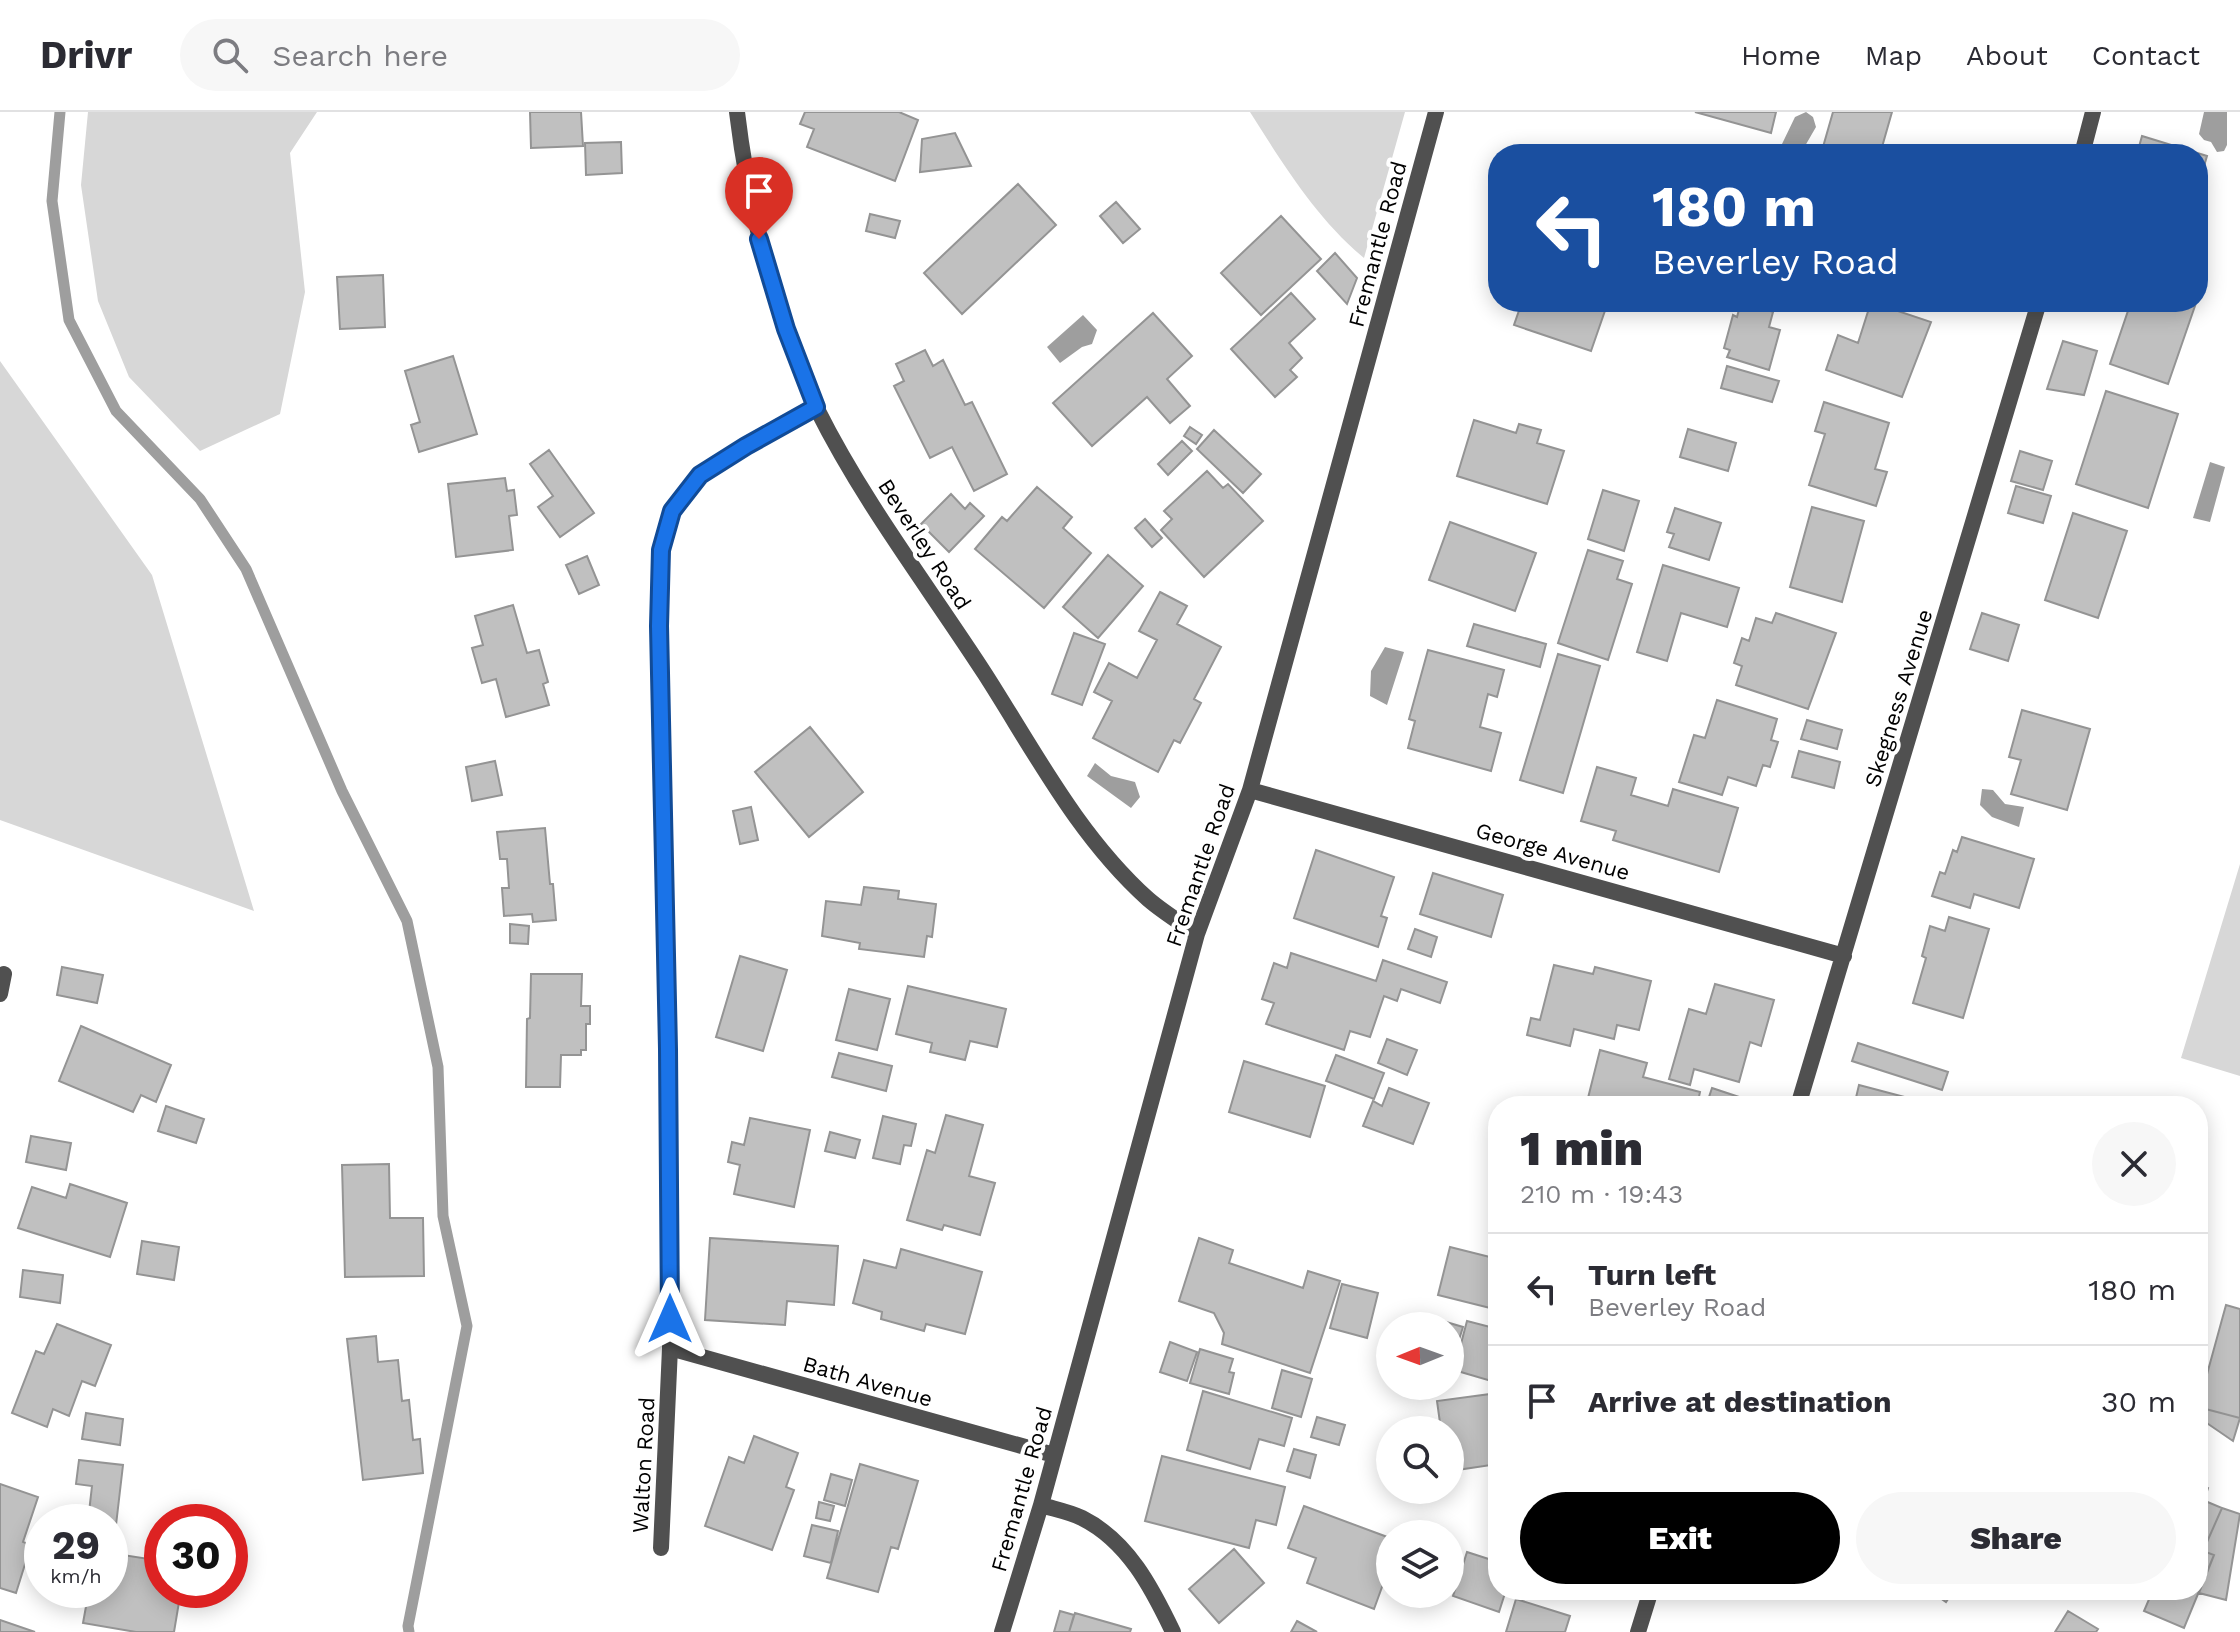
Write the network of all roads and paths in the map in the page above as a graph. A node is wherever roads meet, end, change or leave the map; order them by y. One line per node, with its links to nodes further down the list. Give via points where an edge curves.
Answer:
1 (737, 112): 6 (street, Beverley Road, via 759,239)
2 (1436, 112): 7 (street, Fremantle Road)
3 (2093, 112): 4 (street)
4 (2085, 144)
5 (2036, 312): 9 (street, Skegness Avenue)
6 (816, 407): 8 (street, Beverley Road, via 876,513 1065,803 1149,899); 13 (street, Walton Road, via 700,475 672,511 661,550)
7 (1250, 790): 8 (street, Fremantle Road); 9 (street, George Avenue)
8 (1197, 934): 14 (street, Fremantle Road)
9 (1844, 956): 12 (street, Skegness Avenue)
10 (4, 974): 11 (street)
11 (0, 994)
12 (1801, 1096)
13 (670, 1348): 14 (street, Bath Avenue); 16 (street, Walton Road)
14 (1054, 1455): 15 (street, Fremantle Road)
15 (1041, 1505): 18 (street, Fremantle Road); 19 (street, via 1081,1517 1125,1550)
16 (661, 1548)
17 (1648, 1600): 20 (street)
18 (1002, 1632)
19 (1173, 1632)
20 (1638, 1632)

